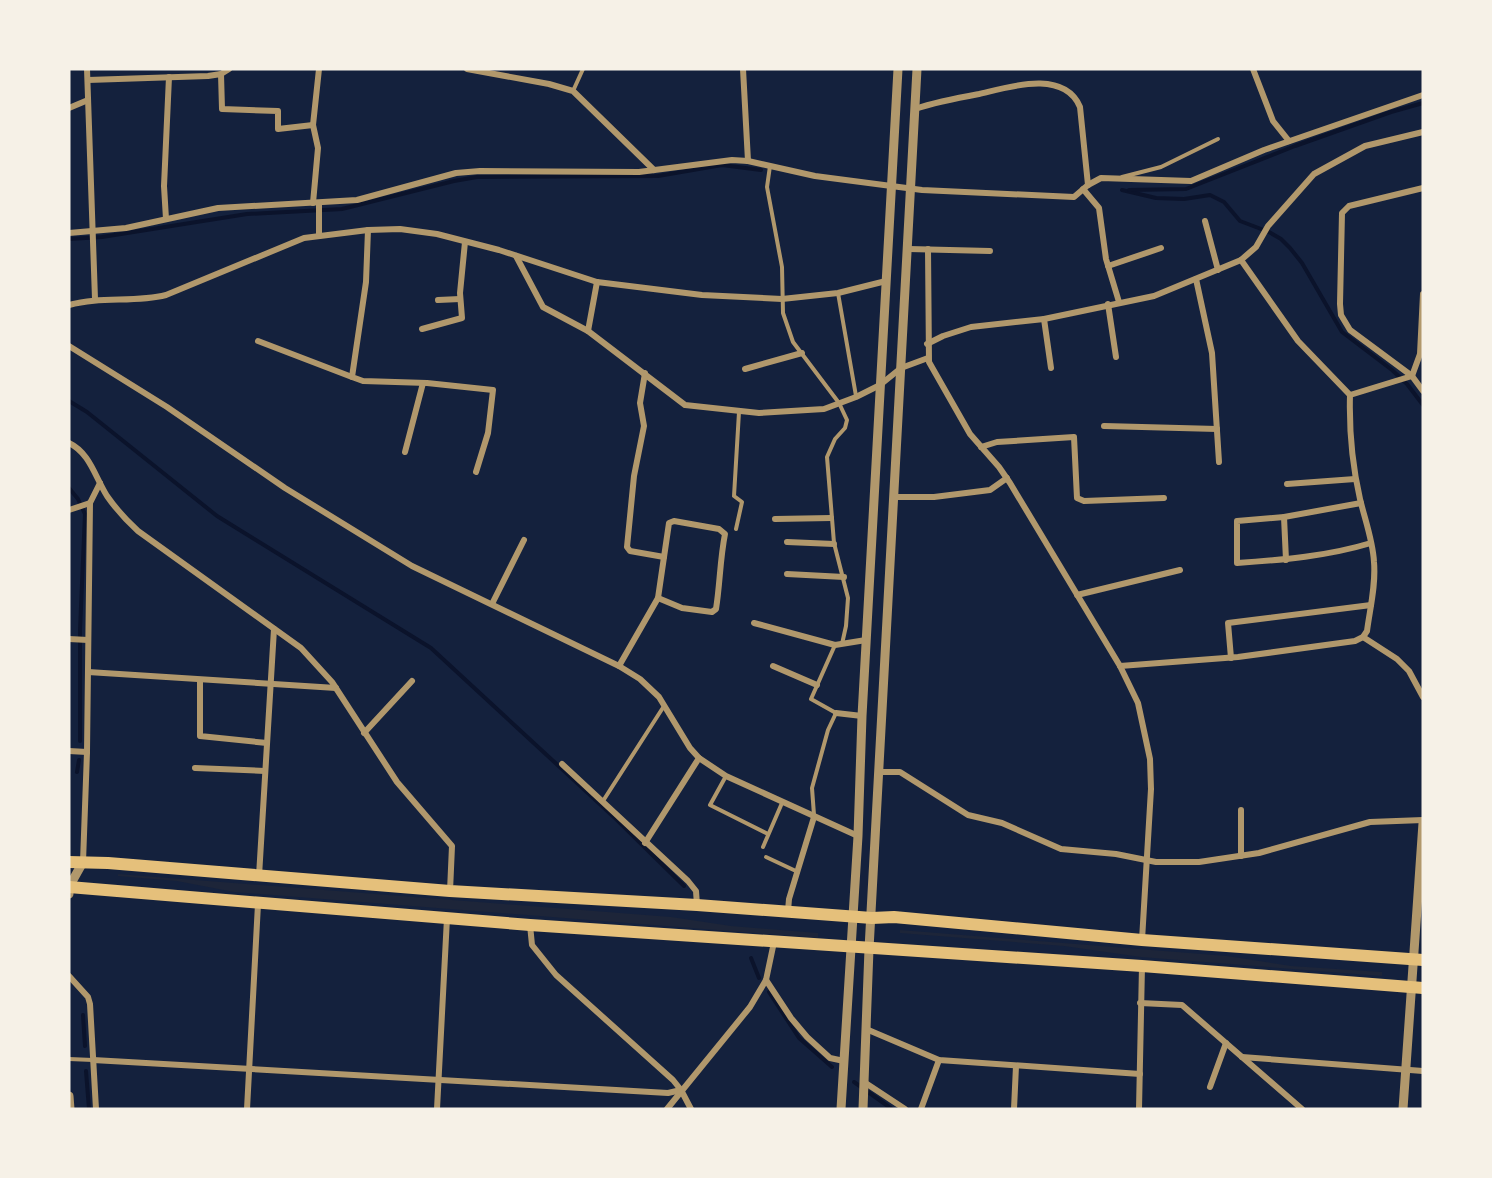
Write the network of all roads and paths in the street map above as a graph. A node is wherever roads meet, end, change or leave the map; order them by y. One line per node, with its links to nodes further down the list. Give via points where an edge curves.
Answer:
1 (87, 69): 12 (street)
2 (229, 69): 10 (street)
3 (319, 69): 18 (street)
4 (468, 69): 13 (street)
5 (583, 69): 13 (lane)
6 (743, 69): 22 (street)
7 (898, 69): 26 (street)
8 (917, 69): 17 (street)
9 (1254, 69): 21 (street, via 1273,121)
10 (221, 74): 11 (street); 18 (street, via 222,109 278,111 278,129)
11 (169, 77): 12 (street); 31 (street)
12 (88, 80): 15 (street)
13 (573, 91): 24 (street)
14 (1423, 94): 21 (street)
15 (88, 100): 16 (street); 34 (street)
16 (69, 108)
17 (915, 109): 27 (street, via 1024,84 1059,87 1076,97 1080,107); 29 (street)
18 (313, 125): 30 (street, via 318,148)
19 (1423, 132): 43 (street, via 1365,146 1314,174 1268,226 1256,248)
20 (1218, 139): 25 (lane, via 1161,167)
21 (1289, 141): 25 (street, via 1191,181)
22 (748, 161): 23 (street); 24 (street)
23 (770, 166): 26 (street); 53 (lane, via 767,187 782,267)
24 (654, 170): 30 (street, via 456,172 357,200)
25 (1121, 177): 27 (street, via 1101,178)
26 (891, 186): 29 (street); 47 (street)
27 (1085, 187): 29 (street, via 1074,197); 44 (street, via 1099,207)
28 (1423, 188): 72 (street, via 1349,206 1342,213 1341,315 1350,330)
29 (911, 189): 39 (street)
30 (316, 203): 31 (street, via 218,207); 36 (street)
31 (166, 219): 34 (street)
32 (1205, 221): 45 (street)
33 (369, 230): 36 (street); 37 (street, via 410,230); 73 (street)
34 (92, 232): 35 (street); 52 (street)
35 (69, 234)
36 (319, 236): 52 (street, via 304,238 166,295 150,299)
37 (465, 242): 42 (street); 51 (street)
38 (1161, 248): 44 (street)
39 (909, 249): 40 (street); 68 (street)
40 (928, 249): 41 (street); 63 (street)
41 (990, 251)
42 (516, 256): 48 (street); 61 (street, via 543,307)
43 (1242, 260): 45 (street); 77 (street, via 1298,342)
44 (1108, 266): 55 (street)
45 (1218, 270): 46 (street)
46 (1196, 279): 55 (street, via 1154,296); 82 (street, via 1212,353)
47 (886, 281): 49 (street); 75 (street)
48 (597, 282): 53 (street, via 702,295); 61 (street)
49 (838, 293): 53 (street); 78 (lane)
50 (1423, 294): 58 (street)
51 (460, 298): 54 (street); 60 (street, via 462,318)
52 (95, 299): 57 (street)
53 (782, 299): 65 (lane, via 793,342)
54 (438, 300)
55 (1119, 302): 56 (street)
56 (1108, 304): 59 (street); 66 (street)
57 (69, 305)
58 (1423, 318): 72 (street, via 1420,354)
59 (1044, 319): 63 (street, via 971,327); 69 (street)
60 (422, 329)
61 (588, 331): 71 (street)
62 (258, 341): 73 (street)
63 (927, 344): 67 (street)
64 (69, 346): 112 (street, via 285,488 403,560)
65 (802, 353): 70 (street); 79 (lane)
66 (1116, 357)
67 (928, 358): 68 (street); 84 (street, via 959,418)
68 (901, 368): 75 (street); 92 (street)
69 (1051, 368)
70 (745, 369)
71 (645, 373): 80 (street, via 685,405); 105 (street, via 640,403 644,426 627,547 630,551)
72 (1412, 376): 76 (street); 77 (street)
73 (352, 377): 74 (street, via 363,381)
74 (423, 383): 85 (street); 87 (street, via 493,390 488,433)
75 (880, 385): 78 (street); 119 (street)
76 (1422, 388)
77 (1350, 394): 89 (street, via 1349,426)
78 (856, 397): 79 (street)
79 (839, 403): 80 (street, via 824,409); 98 (lane, via 847,420 827,457)
80 (739, 412): 100 (lane, via 734,496 742,502)
81 (1104, 426): 82 (street)
82 (1216, 429): 86 (street)
83 (69, 443): 90 (street, via 89,460)
84 (981, 447): 88 (street); 93 (street, via 997,442 1074,437 1077,498)
85 (405, 452)
86 (1219, 462)
87 (476, 472)
88 (1006, 478): 92 (street, via 990,490); 110 (street)
89 (1356, 479): 91 (street); 94 (street)
90 (100, 483): 95 (street); 115 (street, via 118,512 138,531)
91 (1287, 484)
92 (894, 497): 143 (street)
93 (1164, 498)
94 (1361, 503): 97 (street); 103 (street)
95 (84, 504): 96 (street); 118 (street)
96 (69, 510)
97 (1284, 517): 106 (street); 106 (street, via 1237,521 1237,563)
98 (831, 518): 99 (street); 104 (lane)
99 (775, 519)
100 (736, 529)
101 (524, 540): 112 (street)
102 (787, 542): 104 (street)
103 (1371, 543): 106 (street); 113 (street)
104 (834, 544): 109 (lane)
105 (664, 556): 111 (street); 111 (street, via 669,523 674,521 719,529 725,534 716,609 712,612 682,608)
106 (1286, 560)
107 (1180, 570): 110 (street)
108 (787, 574): 109 (street)
109 (844, 577): 120 (lane, via 848,598 846,626)
110 (1077, 595): 124 (street)
111 (658, 598): 122 (street)
112 (492, 604): 122 (street)
113 (1371, 605): 116 (street); 121 (street, via 1228,623)
114 (754, 623): 120 (street)
115 (274, 629): 128 (street); 130 (street, via 301,648)
116 (1363, 637): 121 (street); 131 (street, via 1409,671)
117 (69, 639): 118 (street)
118 (88, 640): 125 (street)
119 (866, 640): 120 (street); 134 (street)
120 (838, 644): 129 (lane)
121 (1231, 658): 124 (street)
122 (619, 666): 132 (street, via 640,679)
123 (773, 666): 129 (street)
124 (1120, 666): 156 (street, via 1138,703 1150,759)
125 (88, 672): 126 (street); 138 (street)
126 (200, 680): 128 (street); 136 (street, via 200,736)
127 (412, 681): 135 (street)
128 (270, 685): 130 (street); 136 (street)
129 (817, 685): 133 (lane, via 811,699)
130 (336, 688): 135 (street)
131 (1423, 697)
132 (664, 706): 139 (street); 145 (lane)
133 (836, 713): 134 (street); 148 (lane, via 812,788)
134 (862, 716): 151 (street)
135 (364, 733): 162 (street, via 397,782 452,846)
136 (267, 742): 142 (street)
137 (69, 751): 138 (street)
138 (87, 752): 158 (street)
139 (699, 758): 144 (street); 152 (street)
140 (562, 764): 145 (street)
141 (195, 768): 142 (street)
142 (265, 771): 160 (street)
143 (879, 772): 156 (street, via 900,772 968,815 1002,823 1061,849); 169 (street)
144 (726, 776): 146 (street); 150 (lane, via 710,805)
145 (603, 801): 152 (street)
146 (782, 803): 148 (street); 150 (lane)
147 (1241, 810): 154 (street)
148 (814, 817): 151 (street); 159 (street)
149 (1423, 822): 154 (street, via 1370,822); 175 (street)
150 (768, 834): 153 (lane)
151 (858, 836): 167 (street)
152 (645, 843): 165 (street, via 688,881 696,891)
153 (763, 847)
154 (1241, 856): 156 (street, via 1198,862)
155 (766, 857): 159 (lane)
156 (1147, 861): 171 (street)
157 (69, 862): 158 (highway)
158 (83, 862): 160 (highway); 161 (street)
159 (798, 872): 166 (street)
160 (259, 876): 162 (highway)
161 (69, 887): 163 (street); 164 (highway)
162 (450, 891): 165 (highway)
163 (69, 894)
164 (258, 904): 168 (highway); 189 (street)
165 (697, 904): 166 (highway)
166 (788, 911): 167 (highway)
167 (852, 916): 169 (highway); 173 (street)
168 (447, 917): 170 (highway); 193 (street)
169 (872, 918): 171 (highway); 174 (street)
170 (530, 925): 172 (highway); 196 (street, via 532,945 556,975)
171 (1142, 940): 175 (highway)
172 (774, 942): 173 (highway); 178 (street)
173 (850, 947): 174 (highway); 187 (street)
174 (869, 949): 176 (highway); 181 (street)
175 (1419, 960): 179 (street)
176 (1142, 966): 179 (highway); 180 (street)
177 (69, 976): 185 (street, via 88,997)
178 (766, 980): 187 (street, via 807,1037 830,1058); 196 (street, via 750,1007)
179 (1418, 988): 190 (street)
180 (1140, 1003): 182 (street, via 1182,1005); 192 (street)
181 (866, 1029): 186 (street); 194 (street)
182 (1226, 1043): 183 (street); 195 (street)
183 (1242, 1057): 190 (street); 210 (street)
184 (69, 1059): 185 (lane)
185 (93, 1060): 189 (street); 199 (street)
186 (939, 1060): 188 (street); 207 (street)
187 (844, 1061): 204 (street)
188 (1016, 1066): 192 (street); 208 (street)
189 (250, 1070): 193 (street); 200 (street)
190 (1406, 1070): 191 (street); 211 (street)
191 (1423, 1071)
192 (1140, 1074): 209 (street)
193 (438, 1081): 196 (street, via 668,1093); 201 (street)
194 (864, 1082): 205 (street); 206 (street)
195 (1210, 1087)
196 (681, 1090): 202 (street); 203 (street)
197 (69, 1096): 198 (street)
198 (70, 1109)
199 (96, 1109)
200 (247, 1109)
201 (437, 1109)
202 (667, 1109)
203 (691, 1109)
204 (841, 1109)
205 (862, 1109)
206 (905, 1109)
207 (921, 1109)
208 (1014, 1109)
209 (1139, 1109)
210 (1302, 1109)
211 (1403, 1109)

